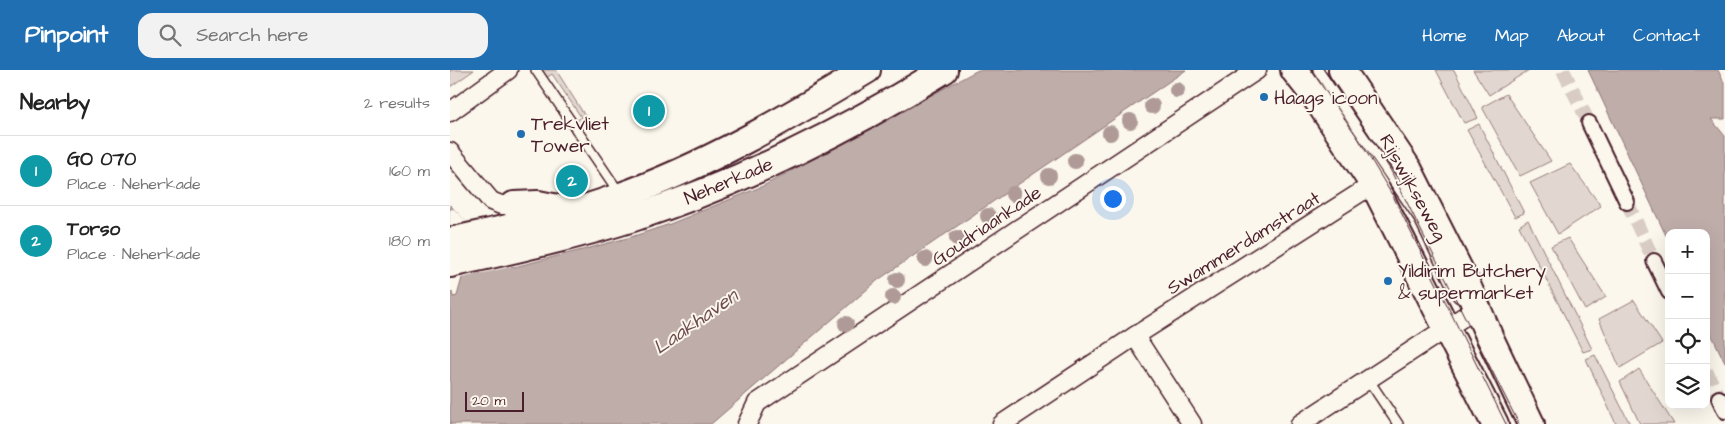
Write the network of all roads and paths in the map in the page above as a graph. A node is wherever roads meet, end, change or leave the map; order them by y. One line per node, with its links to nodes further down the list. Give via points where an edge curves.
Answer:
1 (508, 70): 9 (street)
2 (536, 70): 13 (lane)
3 (867, 70): 13 (main road, Neherkade, via 710,158)
4 (944, 70): 19 (main road, Neherkade, via 892,102 815,142 690,197 618,223)
5 (1257, 70): 25 (street, Goudriaankade, via 757,403)
6 (1294, 70): 12 (main road, Rijswijkseweg)
7 (1318, 70): 12 (lane, Rijswijkseweg)
8 (1342, 70): 21 (main road, Rijswijkseweg, via 1409,170)
9 (450, 112)
10 (1589, 123): 14 (street)
11 (450, 152): 15 (street, via 491,201)
12 (1378, 176): 21 (lane, Rijswijkseweg, via 1403,194 1458,297); 22 (main road, Rijswijkseweg); 23 (street, Swammerdamstraat, via 1361,192)
13 (621, 196): 16 (main road, Neherkade)
14 (1627, 202)
15 (514, 205): 16 (main road, via 538,204)
16 (573, 212): 17 (main road, Neherkade)
17 (450, 241)
18 (1654, 261): 20 (street)
19 (450, 264)
20 (1665, 284)
21 (1477, 308): 22 (street); 31 (main road, Rijswijkseweg)
22 (1446, 328): 24 (street); 30 (main road, Rijswijkseweg)
23 (1135, 336): 26 (street, Swammerdamstraat); 27 (street)
24 (1368, 380): 28 (street); 29 (lane)
25 (747, 423)
26 (1002, 424)
27 (1192, 424)
28 (1300, 424)
29 (1398, 424)
30 (1495, 424)
31 (1530, 424)

